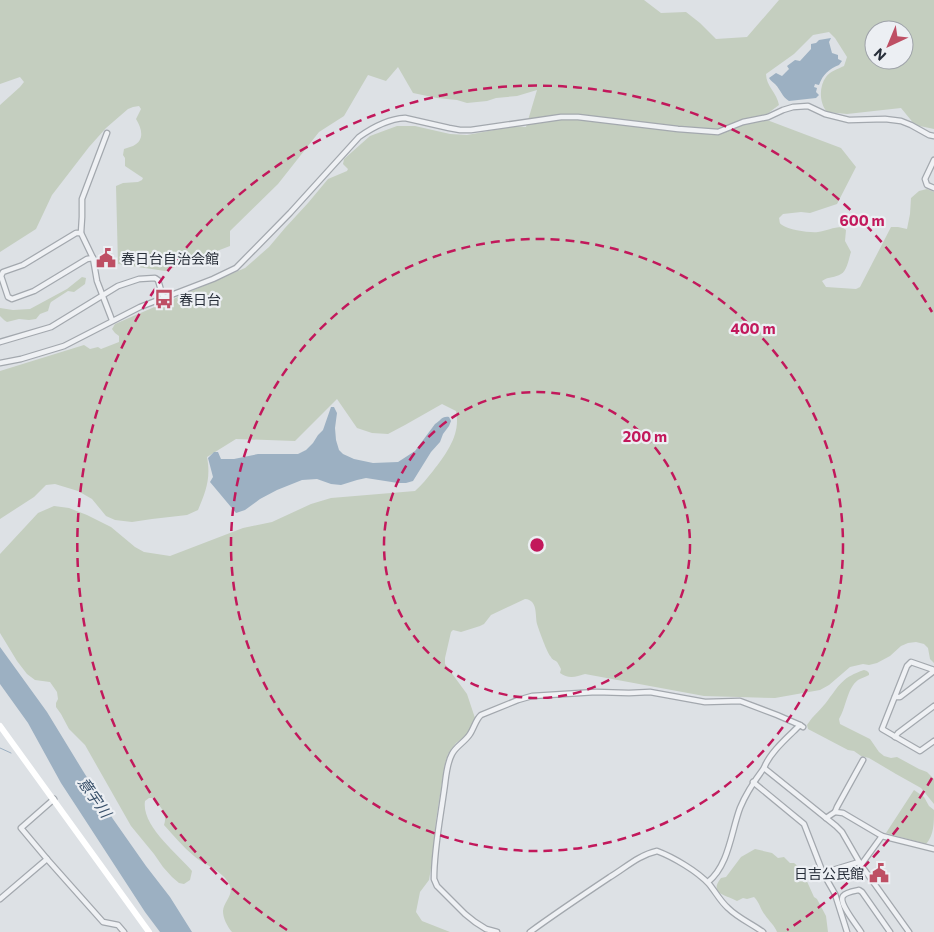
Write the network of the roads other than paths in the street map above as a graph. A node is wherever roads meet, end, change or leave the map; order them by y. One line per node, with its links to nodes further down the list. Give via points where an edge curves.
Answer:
1 (107, 133): 5 (street, via 82,200)
2 (934, 136): 8 (street, via 901,121 849,120 808,106 793,107 718,132 578,117 460,130 398,118 359,137 236,268)
3 (933, 163): 4 (street, via 925,179 927,185)
4 (934, 188)
5 (81, 233): 6 (street); 6 (street, via 23,265 3,272 1,276 8,297 12,299 34,291 87,258)
6 (93, 258): 7 (street)
7 (102, 295): 8 (street, via 138,278 155,278); 9 (street); 10 (street, via 51,327)
8 (163, 298): 9 (street)
9 (112, 320): 11 (street, via 64,346)
10 (0, 342)
11 (0, 363)
12 (934, 670): 13 (street, via 900,697); 13 (street, via 911,662)
13 (895, 697): 16 (street, via 882,729)
14 (934, 706): 16 (street)
15 (0, 726): 22 (street)
16 (896, 737): 17 (street, via 920,751)
17 (932, 743): 18 (street)
18 (934, 750)
19 (863, 760): 23 (street)
20 (764, 768): 21 (street); 24 (street); 34 (street, via 773,753 801,726 740,701 705,702 650,692 596,692 532,696 481,715 468,737 452,754 447,768 434,879 465,914)
21 (753, 782): 29 (street, via 804,824); 30 (street, via 740,809 721,866)
22 (54, 799): 27 (street, via 20,828); 33 (street)
23 (835, 812): 24 (street); 25 (street, via 843,813)
24 (826, 818): 28 (street, via 842,832)
25 (882, 836): 26 (street); 28 (street)
26 (934, 849)
27 (47, 859): 31 (street); 32 (street, via 103,922 118,925)
28 (860, 863): 29 (street); 40 (street)
29 (823, 873): 37 (street, via 835,894)
30 (708, 882): 35 (street, via 680,861 657,851 642,856); 36 (street, via 727,908)
31 (0, 899)
32 (124, 932)
33 (148, 932)
34 (496, 932)
35 (530, 932)
36 (763, 932)
37 (847, 932)
38 (861, 932): 39 (street, via 843,906 842,899 846,894 859,890)
39 (890, 932)
40 (909, 932)

